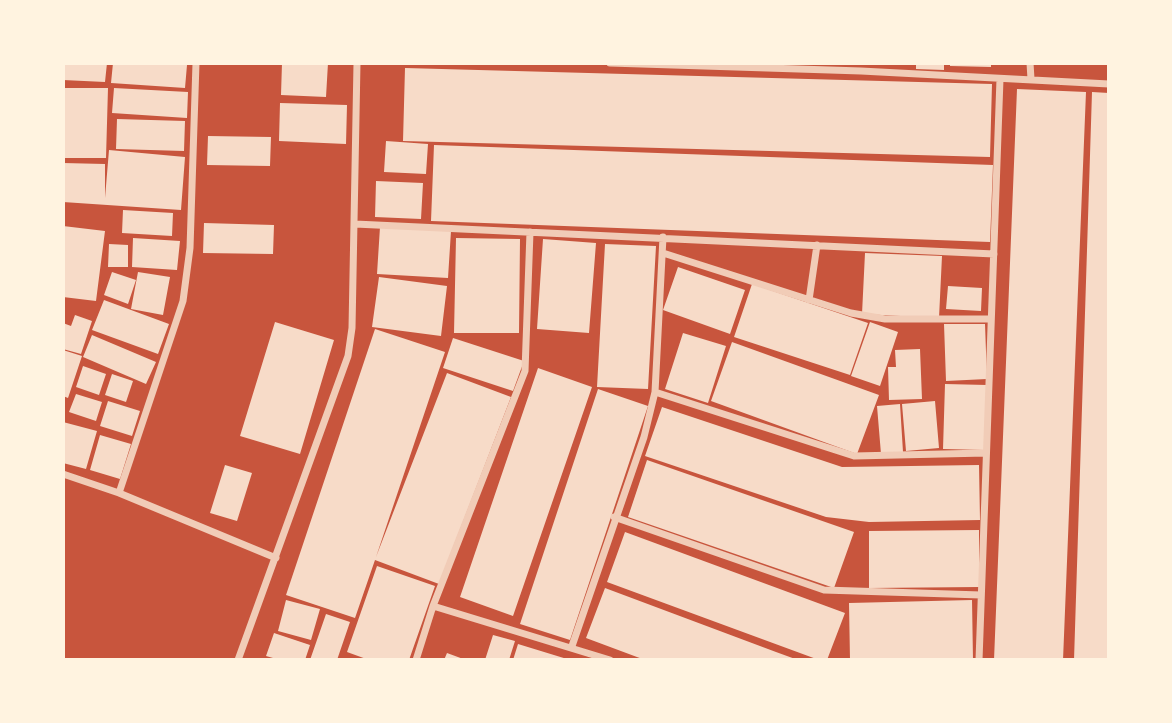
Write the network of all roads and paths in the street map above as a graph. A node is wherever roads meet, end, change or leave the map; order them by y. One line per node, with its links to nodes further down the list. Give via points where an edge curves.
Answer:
1 (196, 63): 20 (street, via 190,248 183,301)
2 (357, 63): 9 (street)
3 (610, 63): 5 (street)
4 (1030, 63): 7 (street)
5 (862, 67): 6 (street)
6 (1000, 79): 7 (street); 14 (street)
7 (1031, 79): 8 (street)
8 (1109, 84)
9 (355, 224): 10 (street); 22 (street, via 348,356)
10 (530, 232): 11 (street); 24 (street, via 525,371)
11 (663, 237): 12 (street); 13 (street)
12 (817, 245): 14 (street); 15 (street)
13 (663, 253): 15 (street); 17 (street)
14 (994, 254): 16 (street)
15 (809, 300): 16 (street, via 885,319)
16 (990, 319): 18 (street)
17 (654, 392): 18 (street, via 854,456); 21 (street, via 644,437)
18 (986, 453): 23 (street)
19 (63, 474): 20 (street)
20 (120, 493): 22 (street)
21 (614, 517): 23 (street, via 824,590); 25 (street)
22 (276, 558): 26 (street)
23 (981, 595): 29 (street)
24 (433, 606): 25 (street); 27 (street)
25 (572, 646): 28 (street)
26 (238, 660)
27 (416, 660)
28 (610, 660)
29 (979, 660)

